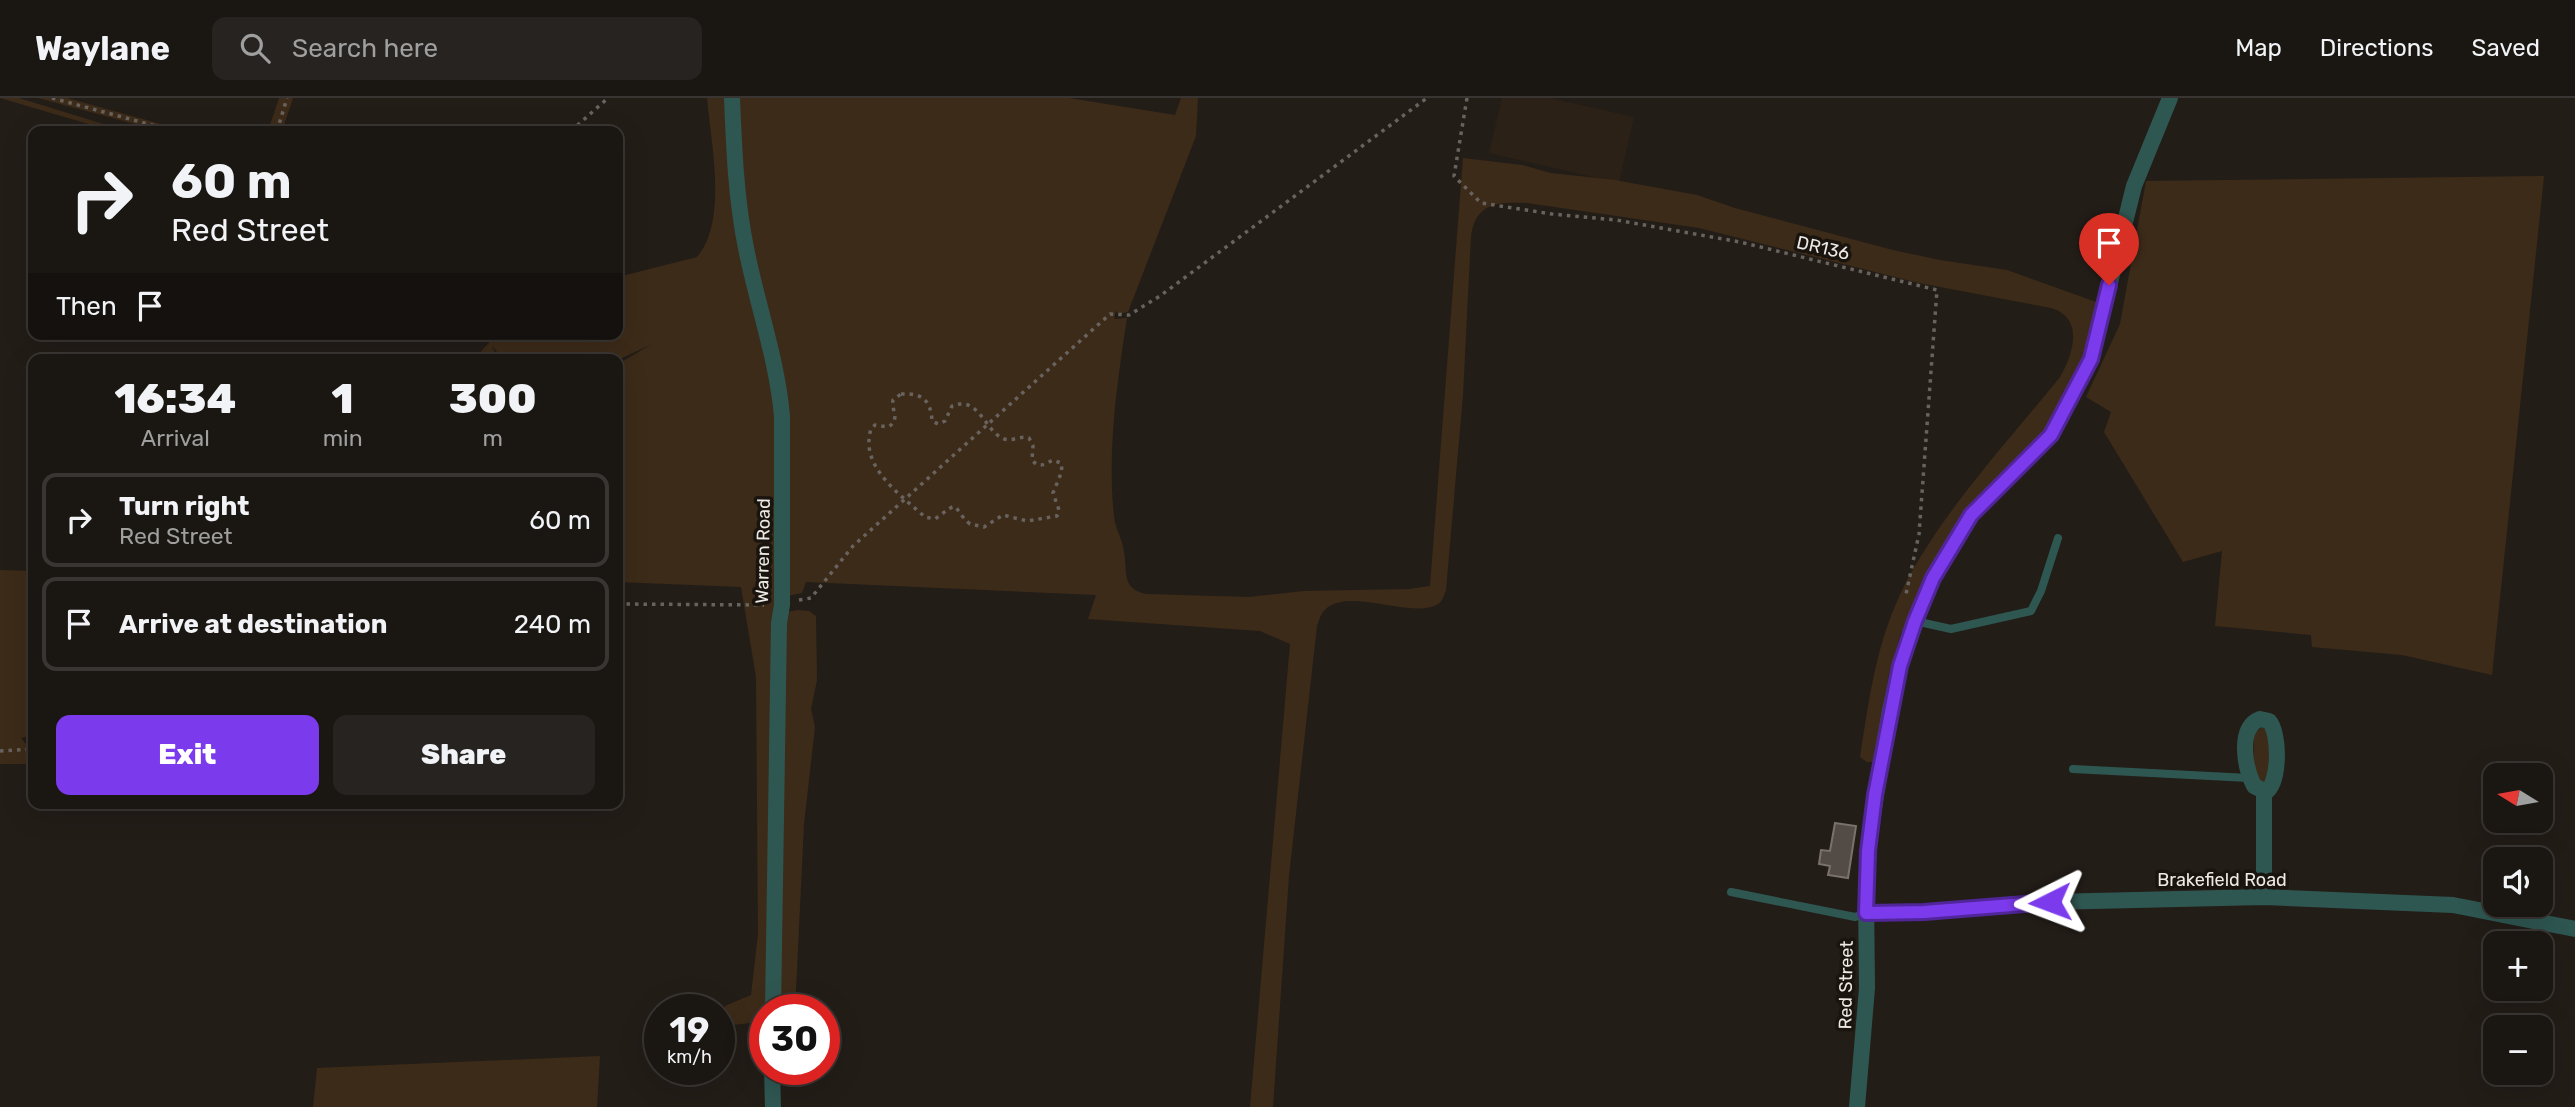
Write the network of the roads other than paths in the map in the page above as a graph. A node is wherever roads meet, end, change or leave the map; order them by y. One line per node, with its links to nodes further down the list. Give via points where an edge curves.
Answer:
1 (732, 98): 12 (street, Warren Road, via 745,245 782,415)
2 (2170, 98): 4 (street, Red Street, via 2134,187 2091,359 2051,435 1971,515 1933,578)
3 (2057, 538): 4 (lane, via 2031,611 1951,629)
4 (1914, 623): 10 (street, Red Street, via 1900,666 1875,795)
5 (2073, 769): 6 (lane)
6 (2249, 778): 7 (street); 7 (street, via 2247,730 2264,719 2275,731 2276,772 2273,785)
7 (2264, 792): 9 (street)
8 (1731, 892): 10 (lane, via 1855,917)
9 (2264, 897): 10 (street, Brakefield Road, via 2061,901); 11 (street, Brakefield Road, via 2453,905)
10 (1866, 913): 15 (street, Red Street, via 1867,988)
11 (2575, 929)
12 (773, 994)
13 (772, 1085): 14 (street)
14 (773, 1107)
15 (1857, 1107)

